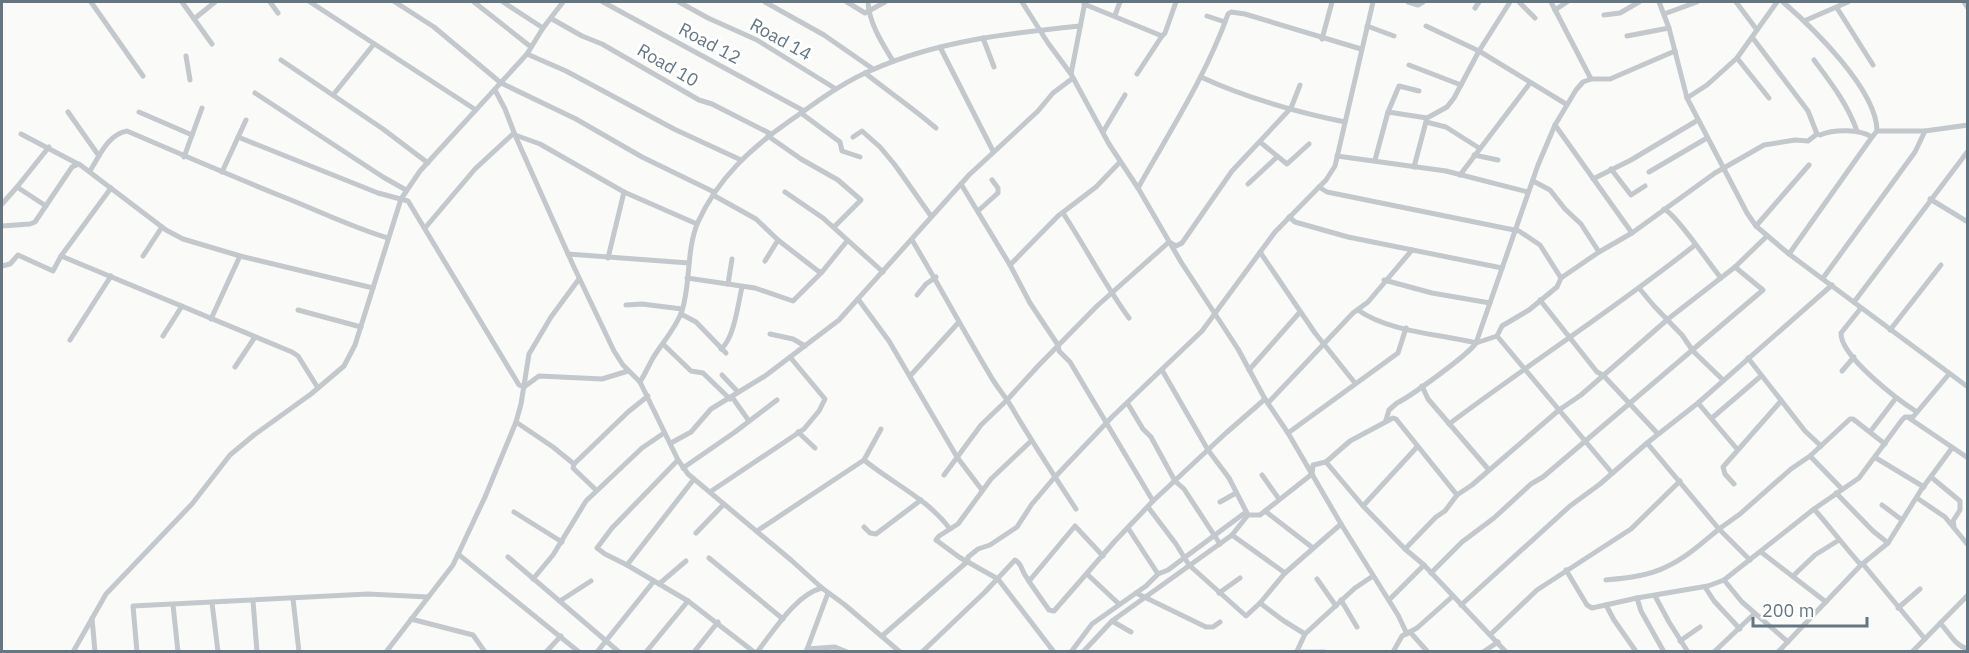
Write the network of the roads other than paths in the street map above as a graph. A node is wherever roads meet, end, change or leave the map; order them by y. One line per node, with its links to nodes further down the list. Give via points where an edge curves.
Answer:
1 (91, 2): 86 (street)
2 (182, 2): 48 (street)
3 (216, 2): 48 (street)
4 (270, 2): 42 (street)
5 (310, 2): 66 (street)
6 (395, 2): 91 (street, via 434,27)
7 (474, 2): 69 (street)
8 (503, 2): 55 (street)
9 (563, 2): 49 (street)
10 (603, 2): 109 (street, Road 12)
11 (679, 2): 95 (street, Road 14, via 757,40)
12 (765, 2): 83 (street, via 824,35)
13 (847, 2): 41 (street, via 862,12)
14 (868, 2): 41 (street)
15 (885, 2): 41 (street)
16 (1022, 2): 57 (street)
17 (1085, 2): 44 (street); 52 (street)
18 (1120, 2): 44 (street)
19 (1176, 2): 59 (street)
20 (1332, 2): 64 (street)
21 (1372, 2): 53 (street)
22 (1408, 2): 23 (street)
23 (1423, 2)
24 (1479, 2): 37 (street)
25 (1510, 2): 72 (street)
26 (1519, 2): 47 (street)
27 (1551, 2): 40 (street)
28 (1566, 2): 40 (street)
29 (1639, 2): 45 (street, via 1620,13)
30 (1661, 2): 43 (street)
31 (1697, 2): 43 (street)
32 (1736, 2): 58 (street)
33 (1777, 2): 58 (street)
34 (1783, 2): 50 (street)
35 (1848, 2): 38 (street)
36 (1964, 2): 39 (street)
37 (1475, 8)
38 (1837, 8): 50 (street); 81 (street)
39 (1968, 8)
40 (1555, 10): 89 (street)
41 (869, 11): 79 (street)
42 (278, 13)
43 (1664, 14): 56 (street)
44 (1115, 15): 59 (street)
45 (1604, 15)
46 (1208, 16): 51 (street)
47 (1535, 18)
48 (194, 19): 65 (street)
49 (552, 19): 55 (street); 126 (street, Road 10)
50 (1804, 21): 119 (street, via 1858,84 1872,109)
51 (1225, 22): 64 (street, via 1234,12); 88 (street)
52 (1080, 26): 57 (street); 87 (street)
53 (1366, 26): 60 (street); 71 (street)
54 (1426, 26): 72 (street)
55 (543, 28): 69 (street)
56 (1669, 28): 61 (street); 73 (street)
57 (1040, 29): 63 (street); 87 (street)
58 (1757, 30): 62 (street)
59 (1162, 36): 85 (street)
60 (1394, 36)
61 (1627, 36)
62 (1752, 37): 67 (street); 68 (street)
63 (983, 38): 70 (street); 82 (street)
64 (1322, 39): 71 (street)
65 (212, 44)
66 (374, 44): 99 (street); 106 (street)
67 (1747, 44): 68 (street); 76 (street)
68 (1756, 44): 124 (street, via 1808,111)
69 (531, 47): 74 (street)
70 (940, 47): 79 (street); 135 (street)
71 (1361, 49): 114 (street)
72 (1479, 51): 92 (street); 94 (street)
73 (1675, 51): 89 (street, via 1610,79); 101 (street)
74 (527, 54): 91 (street); 143 (street)
75 (186, 56): 90 (street)
76 (1737, 58): 101 (street); 102 (street)
77 (281, 60): 99 (street)
78 (1814, 60): 118 (street, via 1841,95)
79 (893, 61): 83 (street)
80 (1409, 65): 94 (street)
81 (1873, 65)
82 (994, 67)
83 (873, 69): 84 (street)
84 (865, 73): 95 (street); 117 (street)
85 (1137, 75)
86 (143, 76)
87 (1072, 76): 121 (street); 135 (street)
88 (1201, 77): 105 (street); 166 (street)
89 (1591, 79): 103 (street, via 1583,82)
90 (190, 80)
91 (501, 83): 96 (street); 171 (street)
92 (1530, 83): 103 (street); 134 (street)
93 (1300, 85): 105 (street)
94 (1461, 86): 112 (street, via 1451,104)
95 (836, 89): 109 (street)
96 (495, 90): 106 (street); 123 (street)
97 (1419, 91): 110 (street, via 1399,86)
98 (255, 93): 167 (street)
99 (333, 95): 147 (street)
100 (1125, 95): 121 (street)
101 (1687, 98): 113 (street)
102 (1769, 98)
103 (1566, 105): 115 (street)
104 (202, 108): 125 (street)
105 (1291, 108): 114 (street); 131 (street)
106 (476, 110): 147 (street)
107 (68, 111): 138 (street)
108 (139, 112): 125 (street)
109 (802, 112): 126 (street); 141 (street, Road 12, via 840,142 842,151)
110 (1388, 112): 112 (street); 144 (street)
111 (246, 120): 128 (street)
112 (1426, 120): 134 (street, via 1446,127); 150 (street)
113 (1698, 120): 130 (street); 152 (street)
114 (1345, 122): 139 (street)
115 (1555, 125): 157 (street); 159 (street)
116 (1968, 125): 120 (street)
117 (936, 128)
118 (1857, 131): 124 (street); 129 (street)
119 (1877, 131): 120 (street); 129 (street)
120 (1925, 131): 220 (street, via 1915,152)
121 (1103, 132): 146 (street)
122 (21, 134): 133 (street)
123 (514, 134): 168 (street, via 560,154); 187 (street, via 475,169); 200 (street)
124 (1817, 134): 151 (street, via 1808,141 1764,145)
125 (192, 135): 140 (street)
126 (770, 135): 143 (street); 186 (street, Road 10, via 861,200)
127 (853, 136): 179 (street, via 862,131 880,147)
128 (238, 137): 154 (street); 172 (street)
129 (1872, 137): 201 (street)
130 (1707, 138): 151 (street); 155 (street)
131 (1260, 142): 142 (street); 195 (street, via 1232,171 1182,243 1176,246)
132 (1309, 144): 142 (street, via 1287,164)
133 (49, 147): 148 (street); 162 (street)
134 (1479, 148): 137 (street)
135 (993, 151): 160 (street)
136 (1968, 151): 173 (street)
137 (1474, 155): 145 (street); 156 (street)
138 (99, 156): 140 (street, via 115,136 127,131); 153 (street)
139 (1337, 156): 144 (street); 164 (street, via 1332,172)
140 (184, 157): 154 (street)
141 (860, 157)
142 (1277, 157): 161 (street)
143 (741, 160): 171 (street)
144 (1375, 160): 150 (street)
145 (1498, 160)
146 (1120, 162): 166 (street); 178 (street)
147 (428, 163): 167 (street)
148 (78, 164): 153 (street); 175 (street)
149 (1809, 165): 184 (street)
150 (1414, 167): 156 (street)
151 (1723, 168): 176 (street); 184 (street)
152 (1611, 169): 157 (street); 163 (street, via 1630,195)
153 (90, 171): 165 (street)
154 (222, 172): 191 (street)
155 (1649, 172)
156 (1460, 175): 170 (street)
157 (1593, 179): 189 (street)
158 (992, 180): 177 (street, via 998,188 997,195)
159 (1533, 181): 170 (street); 199 (street, via 1550,190 1581,224)
160 (961, 184): 177 (street); 179 (street)
161 (1248, 184)
162 (17, 186): 174 (street); 175 (street)
163 (1645, 186)
164 (1319, 187): 180 (street); 188 (street, via 1327,192)
165 (111, 188): 185 (street); 202 (street)
166 (1138, 188): 195 (street)
167 (406, 190): 172 (street)
168 (624, 192): 182 (street); 205 (street)
169 (785, 192): 186 (street)
170 (1528, 192): 188 (street)
171 (714, 193): 182 (street); 192 (street, via 756,219)
172 (401, 199): 187 (street, via 408,201); 191 (street)
173 (1930, 199): 181 (street); 233 (street)
174 (2, 204)
175 (46, 206): 183 (street, via 35,222)
176 (1667, 209): 189 (street); 196 (street)
177 (978, 211): 209 (street)
178 (1062, 213): 209 (street); 229 (street)
179 (931, 216): 193 (street)
180 (1289, 217): 197 (street, via 1348,237); 198 (street)
181 (1968, 222)
182 (697, 224): 208 (street)
183 (2, 226)
184 (1756, 226): 190 (street)
185 (162, 227): 203 (street); 204 (street, via 183,239)
186 (834, 227): 194 (street)
187 (425, 228): 280 (street, via 502,359)
188 (1514, 229): 213 (street); 222 (street, via 1540,245)
189 (1632, 233): 199 (street)
190 (1767, 236): 201 (street); 212 (street)
191 (388, 238): 227 (street)
192 (778, 240): 207 (street); 215 (street)
193 (912, 240): 214 (street); 217 (street)
194 (847, 241): 214 (street); 215 (street)
195 (1169, 242): 229 (street); 242 (street)
196 (1695, 245): 219 (street); 228 (street)
197 (1412, 250): 213 (street); 223 (street)
198 (1260, 252): 241 (street); 242 (street)
199 (1599, 252): 222 (street)
200 (568, 254): 205 (street); 221 (street)
201 (1789, 254): 220 (street)
202 (60, 256): 211 (street, via 53,271 18,255); 216 (street)
203 (143, 256)
204 (240, 256): 227 (street); 243 (street)
205 (608, 258): 208 (street)
206 (732, 259): 224 (street)
207 (765, 261)
208 (689, 263): 218 (street)
209 (1010, 265): 259 (street)
210 (1941, 265): 249 (street)
211 (2, 266)
212 (1734, 267): 219 (street); 261 (street, via 1763,290)
213 (1502, 268): 234 (street)
214 (883, 272): 231 (street)
215 (820, 273): 226 (street, via 793,301 769,291)
216 (111, 276): 236 (street); 255 (street)
217 (936, 277): 230 (street); 246 (street)
218 (687, 278): 224 (street); 240 (street)
219 (1720, 278): 245 (street)
220 (1823, 278): 225 (street)
221 (579, 279): 269 (street); 280 (street, via 536,339 529,354)
222 (1562, 279): 232 (street)
223 (1384, 280): 234 (street); 239 (street)
224 (728, 284): 226 (street)
225 (1833, 285): 233 (street); 264 (street)
226 (742, 287): 240 (street, via 724,351)
227 (373, 288): 247 (street)
228 (1639, 288): 245 (street); 254 (street)
229 (1112, 293): 244 (street); 259 (street)
230 (917, 296)
231 (858, 299): 260 (street, via 839,320); 274 (street)
232 (1540, 300): 252 (street, via 1502,326); 254 (street)
233 (1854, 302): 237 (street)
234 (1490, 303): 257 (street)
235 (626, 305): 240 (street)
236 (182, 306): 243 (street); 251 (street)
237 (1862, 308): 249 (street); 263 (street, via 1841,335)
238 (298, 310): 247 (street)
239 (1358, 310): 248 (street); 256 (street)
240 (682, 311): 258 (street)
241 (1300, 312): 256 (street); 268 (street)
242 (1215, 313): 267 (street); 268 (street)
243 (211, 318): 253 (street)
244 (1129, 318)
245 (1668, 319): 261 (street); 273 (street)
246 (959, 322): 274 (street); 288 (street)
247 (361, 327): 282 (street, via 344,366)
248 (1406, 328): 257 (street); 278 (street, via 1398,353)
249 (1890, 330): 271 (street)
250 (770, 334): 260 (street)
251 (163, 336)
252 (1497, 336): 257 (street); 266 (street)
253 (255, 337): 265 (street); 282 (street, via 298,356)
254 (1569, 337): 266 (street); 273 (street)
255 (70, 340)
256 (1323, 343): 278 (street); 289 (street)
257 (1476, 343): 279 (street)
258 (663, 344): 277 (street); 285 (street, via 691,371 700,371)
259 (1058, 345): 288 (street); 301 (street)
260 (805, 346): 262 (street)
261 (1693, 351): 276 (street); 293 (street)
262 (790, 357): 283 (street); 304 (street, via 825,399 809,424)
263 (1854, 357): 270 (street); 286 (street)
264 (1748, 358): 275 (street); 276 (street)
265 (234, 367)
266 (1525, 369): 294 (street); 302 (street)
267 (1162, 370): 292 (street); 319 (street)
268 (1249, 370): 289 (street)
269 (628, 371): 277 (street); 280 (street, via 602,379 539,376)
270 (1842, 371)
271 (1949, 374): 281 (street); 295 (street)
272 (722, 375): 283 (street)
273 (1603, 375): 293 (street); 294 (street)
274 (910, 376): 321 (street)
275 (1761, 376): 290 (street); 296 (street)
276 (1723, 380): 291 (street)
277 (640, 382): 284 (street)
278 (1355, 383): 307 (street)
279 (1422, 386): 298 (street, via 1389,410); 302 (street)
280 (524, 387): 299 (street)
281 (1968, 387)
282 (318, 388): 437 (street, via 230,455 192,504 106,594)
283 (738, 392): 285 (street)
284 (648, 396): 306 (street); 327 (street)
285 (731, 398): 300 (street); 311 (street, via 708,412 691,432)
286 (1896, 398): 295 (street); 305 (street)
287 (777, 400): 300 (street)
288 (1007, 400): 309 (street); 321 (street, via 981,425)
289 (1266, 401): 307 (street); 319 (street)
290 (1781, 401): 314 (street); 318 (street)
291 (1698, 403): 296 (street); 308 (street)
292 (1128, 404): 301 (street); 337 (street)
293 (1629, 405): 308 (street); 310 (street)
294 (1559, 410): 310 (street); 329 (street)
295 (1917, 412): 297 (street)
296 (1712, 418): 318 (street)
297 (1909, 418): 313 (street, via 1902,420); 317 (street)
298 (1386, 420): 315 (street, via 1396,419); 326 (street, via 1350,441)
299 (516, 422): 327 (street); 381 (street)
300 (749, 422): 328 (street)
301 (1106, 423): 335 (street); 351 (street)
302 (1449, 424): 329 (street)
303 (881, 429): 325 (street)
304 (798, 432): 316 (street); 344 (street)
305 (1870, 432): 313 (street); 314 (street, via 1850,419)
306 (664, 433): 311 (street); 342 (street)
307 (1288, 433): 331 (street)
308 (1658, 434): 312 (street)
309 (1031, 441): 335 (street); 343 (street)
310 (1586, 442): 330 (street); 395 (street, via 1462,542)
311 (671, 443): 324 (street)
312 (1647, 443): 330 (street); 338 (street)
313 (1885, 444): 322 (street)
314 (1821, 446): 320 (street)
315 (1417, 447): 347 (street); 355 (street)
316 (815, 448)
317 (1952, 448): 323 (street); 334 (street)
318 (1737, 449): 339 (street, via 1723,467)
319 (1209, 450): 337 (street); 345 (street)
320 (1810, 456): 341 (street); 368 (street)
321 (957, 457): 332 (street); 343 (street)
322 (1876, 458): 340 (street); 341 (street, via 1859,478)
323 (1968, 458)
324 (678, 460): 328 (street); 390 (street, via 597,545 598,550)
325 (864, 460): 350 (street); 369 (street)
326 (1326, 462): 331 (street, via 1313,465); 355 (street)
327 (574, 464): 342 (street, via 576,473)
328 (683, 468): 336 (street)
329 (1489, 470): 347 (street)
330 (1612, 473): 432 (street)
331 (1312, 474): 349 (street); 363 (street)
332 (944, 475)
333 (1262, 475): 349 (street)
334 (1931, 477): 340 (street); 366 (street, via 1960,501)
335 (1054, 478): 357 (street); 388 (street, via 1017,527 978,549)
336 (694, 479): 344 (street); 390 (street)
337 (1175, 481): 351 (street); 372 (street)
338 (1680, 481): 368 (street); 393 (street, via 1623,535)
339 (1734, 484)
340 (1924, 487): 348 (street)
341 (1842, 489): 346 (street)
342 (596, 490): 374 (street)
343 (982, 490): 367 (street, via 962,520)
344 (710, 492): 353 (street)
345 (1236, 493): 352 (street); 361 (street)
346 (1836, 493): 358 (street); 375 (street)
347 (1457, 495): 379 (street)
348 (1917, 498): 362 (street); 366 (street)
349 (1279, 499): 359 (street)
350 (921, 500): 364 (street, via 876,534); 367 (street)
351 (1154, 501): 356 (street)
352 (1220, 502)
353 (724, 504): 369 (street); 370 (street)
354 (1882, 505): 362 (street)
355 (1363, 506): 379 (street)
356 (1148, 507): 365 (street); 385 (street)
357 (1076, 509)
358 (1814, 509): 373 (street); 380 (street)
359 (1265, 511): 361 (street, via 1260,515); 378 (street)
360 (514, 512): 374 (street)
361 (1247, 514): 371 (street); 372 (street)
362 (1902, 520): 375 (street)
363 (1341, 524): 378 (street); 398 (street)
364 (864, 527)
365 (1128, 528): 382 (street); 397 (street)
366 (1954, 528): 377 (street)
367 (950, 529): 388 (street, via 937,542)
368 (1719, 529): 386 (street); 405 (street, via 1666,567)
369 (757, 531): 410 (street)
370 (696, 533)
371 (1232, 535): 376 (street); 394 (street)
372 (1214, 536): 376 (street); 385 (street)
373 (1839, 540): 389 (street); 399 (street)
374 (562, 542): 401 (street)
375 (1888, 543): 389 (street)
376 (1220, 544): 392 (street)
377 (1968, 545)
378 (1313, 548): 394 (street)
379 (1405, 549): 391 (street)
380 (1761, 552): 386 (street); 399 (street)
381 (458, 554): 418 (street); 451 (street)
382 (1103, 556): 396 (street); 404 (street, via 1075,526)
383 (508, 557): 401 (street)
384 (709, 558): 439 (street)
385 (1184, 558): 392 (street); 397 (street)
386 (1750, 560): 406 (street)
387 (686, 561): 408 (street)
388 (968, 561): 402 (street); 452 (street)
389 (1862, 564): 427 (street); 435 (street)
390 (627, 565): 408 (street)
391 (1424, 565): 395 (street); 423 (street)
392 (1189, 566): 414 (street); 420 (street)
393 (1566, 570): 433 (street, via 1588,608); 450 (street, via 1537,590)
394 (1285, 573): 429 (street)
395 (1431, 573): 416 (street)
396 (1087, 574): 404 (street, via 1054,611 1049,610); 430 (street)
397 (1158, 574): 413 (street)
398 (1373, 576): 422 (street); 423 (street)
399 (1792, 576): 427 (street)
400 (1240, 578): 414 (street)
401 (533, 579): 426 (street)
402 (998, 579): 404 (street, via 1016,560); 479 (street); 480 (street)
403 (1317, 579): 434 (street)
404 (1028, 580)
405 (1606, 580)
406 (1724, 580): 409 (street); 436 (street)
407 (591, 581): 426 (street)
408 (657, 583): 425 (street); 454 (street)
409 (1705, 587): 417 (street); 446 (street)
410 (822, 588): 412 (street); 439 (street, via 807,594)
411 (1920, 589): 435 (street)
412 (828, 593): 452 (street); 460 (street)
413 (1136, 593): 420 (street); 430 (street)
414 (1219, 593): 429 (street, via 1246,616)
415 (1968, 595): 443 (street)
416 (1453, 596): 432 (street); 448 (street)
417 (1655, 596): 421 (street); 455 (street)
418 (428, 597): 419 (street, via 368,594); 438 (street)
419 (293, 598): 424 (street); 468 (street)
420 (1144, 598): 440 (street); 441 (street, via 1206,627)
421 (1637, 598): 433 (street); 489 (street)
422 (1341, 600): 434 (street); 444 (street)
423 (1389, 600): 448 (street)
424 (253, 601): 428 (street); 467 (street)
425 (688, 601): 442 (street); 474 (street)
426 (560, 602): 454 (street)
427 (1826, 602): 457 (street)
428 (212, 603): 431 (street); 466 (street)
429 (1260, 603): 449 (street)
430 (1119, 604): 481 (street, via 1092,624)
431 (173, 605): 464 (street, via 133,606); 465 (street)
432 (1461, 605): 450 (street)
433 (1606, 605): 461 (street)
434 (1336, 606): 449 (street)
435 (1898, 608): 453 (street)
436 (1754, 614): 446 (street); 457 (street)
437 (92, 618): 462 (street); 463 (street)
438 (411, 619): 459 (street, via 473,635); 469 (street)
439 (783, 619): 476 (street)
440 (1112, 621): 447 (street); 482 (street)
441 (1220, 621)
442 (718, 622): 475 (street); 476 (street)
443 (1940, 623): 453 (street); 458 (street, via 1958,645)
444 (1357, 627)
445 (1700, 627): 455 (street)
446 (1740, 629): 491 (street)
447 (1131, 632)
448 (1408, 633): 485 (street, via 1398,640); 486 (street)
449 (1305, 634): 483 (street)
450 (1491, 634): 456 (street)
451 (561, 636): 470 (street); 471 (street)
452 (882, 636): 478 (street)
453 (1925, 639): 493 (street)
454 (606, 640): 472 (street); 473 (street)
455 (1680, 641): 490 (street)
456 (1498, 642): 487 (street); 488 (street)
457 (1788, 642): 492 (street)
458 (1968, 649)
459 (482, 650)
460 (807, 650): 477 (street, via 835,647)
461 (1635, 650)
462 (73, 651)
463 (95, 651)
464 (137, 651)
465 (178, 651)
466 (218, 651)
467 (257, 651)
468 (299, 651)
469 (386, 651)
470 (546, 651)
471 (579, 651)
472 (597, 651)
473 (619, 651)
474 (646, 651)
475 (694, 651)
476 (756, 651)
477 (847, 651)
478 (900, 651)
479 (922, 651)
480 (1054, 651)
481 (1071, 651)
482 (1083, 651)
483 (1297, 651): 484 (street)
484 (1324, 651)
485 (1393, 651)
486 (1427, 651)
487 (1483, 651)
488 (1506, 651)
489 (1664, 651)
490 (1688, 651)
491 (1714, 651)
492 (1778, 651)
493 (1912, 651)

